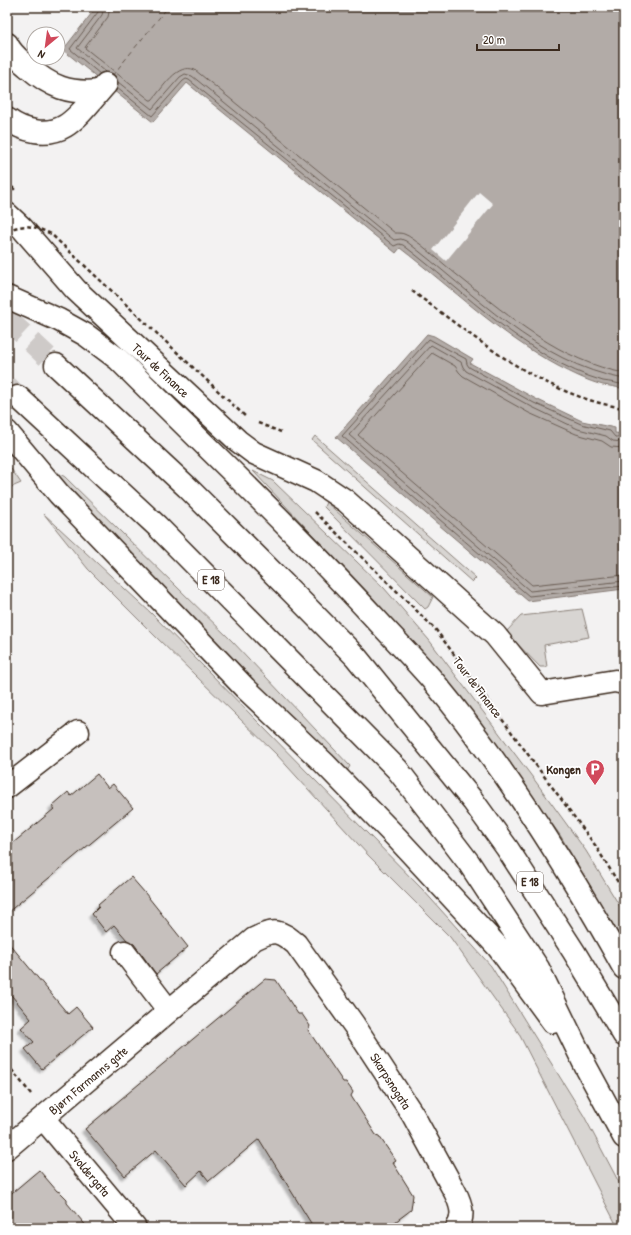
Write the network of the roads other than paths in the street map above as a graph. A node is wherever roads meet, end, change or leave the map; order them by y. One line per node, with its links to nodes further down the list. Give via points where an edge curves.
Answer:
1 (7, 44): 2 (main road, via 12,54 50,84 84,92 102,87 75,118 64,127 51,132 28,130)
2 (7, 119)
3 (7, 214): 8 (main road, Tour de Finance, via 76,290 238,441 254,453 303,475 346,501 495,635 542,693 615,681)
4 (7, 297): 13 (main road, via 86,335 118,359 335,575 428,676 489,753 538,824)
5 (56, 365): 15 (main road, E 18, via 187,487 356,657 473,801 507,848)
6 (18, 397): 16 (main road, E 18, via 157,526 397,769 469,863 538,968)
7 (7, 432): 16 (main road, via 59,494 245,688 324,763 397,838 498,947)
8 (624, 683)
9 (78, 732): 10 (main road)
10 (7, 787)
11 (296, 944): 14 (main road, Bjørn Farmanns gate, via 276,932 266,933 254,939); 21 (main road, Skarpsnogata, via 354,1025 413,1115 461,1204 462,1216)
12 (124, 952): 14 (main road)
13 (624, 968)
14 (169, 1011): 17 (main road, Bjørn Farmanns gate)
15 (624, 1035)
16 (586, 1067): 18 (main road, E 18)
17 (43, 1118): 19 (main road, Bjørn Farmanns gate); 20 (main road, Svoldergata)
18 (624, 1137)
19 (7, 1148)
20 (136, 1228)
21 (457, 1228)

